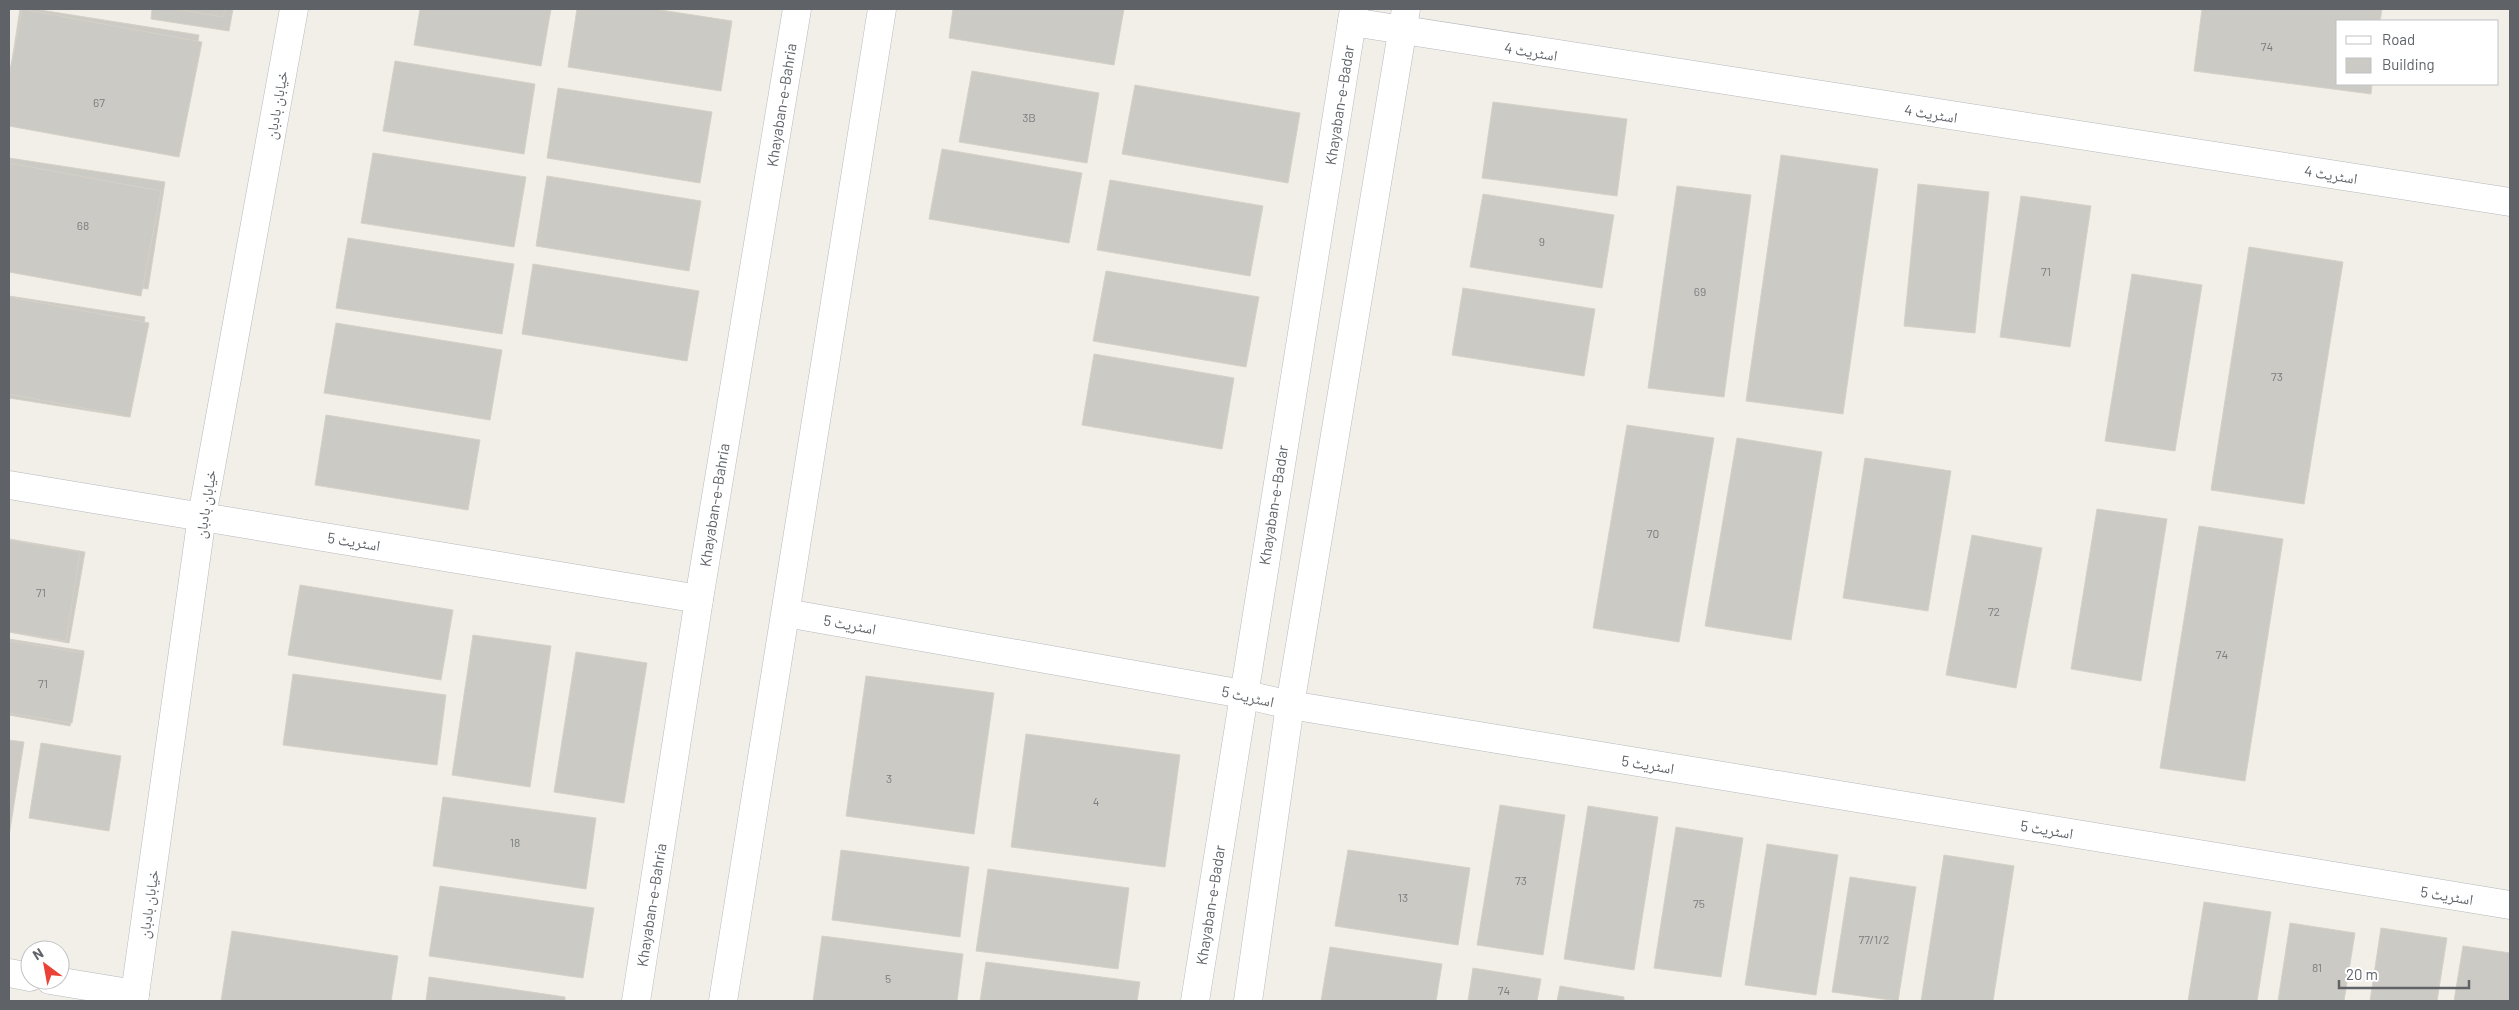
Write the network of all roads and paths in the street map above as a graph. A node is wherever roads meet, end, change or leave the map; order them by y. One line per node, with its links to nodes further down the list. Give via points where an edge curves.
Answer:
1 (294, 9): 8 (street, خیابان بادبان)
2 (797, 9): 9 (street, Khayaban-e-Bahria)
3 (882, 9): 10 (street)
4 (1353, 16): 5 (street, اسٹریٹ 4); 11 (street, Khayaban-e-Badar)
5 (1404, 20): 6 (street, اسٹریٹ 4); 12 (street)
6 (2510, 202)
7 (9, 485): 8 (street, اسٹریٹ 5)
8 (202, 516): 9 (street, اسٹریٹ 5); 15 (street, خیابان بادبان)
9 (699, 599): 16 (street, Khayaban-e-Bahria)
10 (786, 613): 11 (street, اسٹریٹ 5); 17 (street)
11 (1243, 694): 12 (street, اسٹریٹ 5); 18 (street, Khayaban-e-Badar)
12 (1290, 705): 13 (street, اسٹریٹ 5); 19 (street)
13 (2510, 905)
14 (70, 984): 15 (street)
15 (134, 998)
16 (636, 1001)
17 (723, 1001)
18 (1195, 1001)
19 (1248, 1001)

